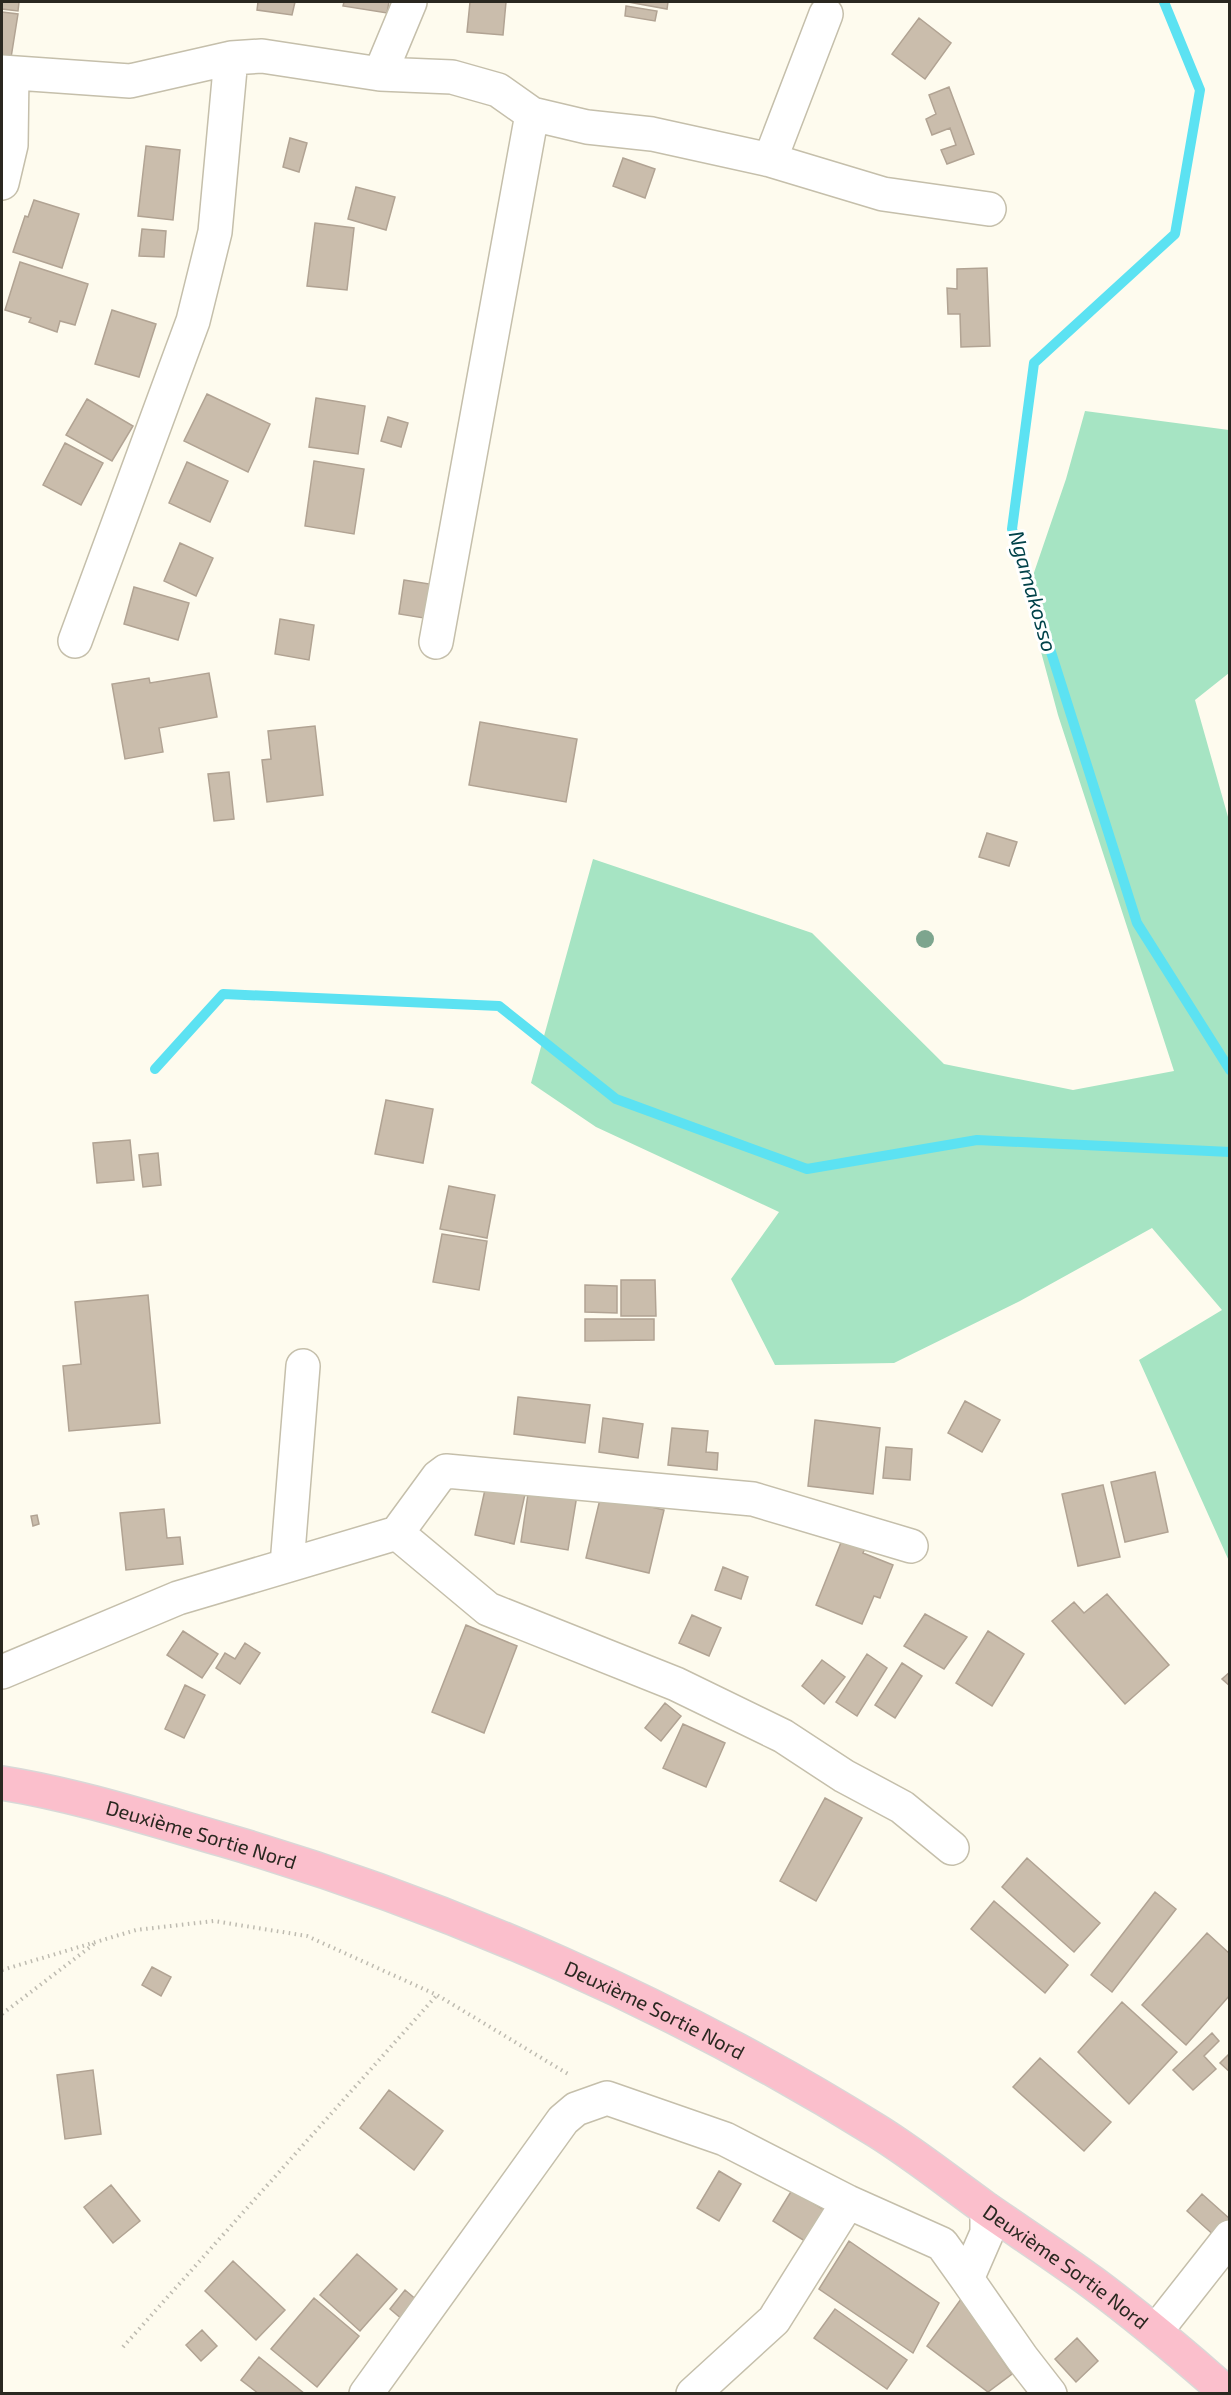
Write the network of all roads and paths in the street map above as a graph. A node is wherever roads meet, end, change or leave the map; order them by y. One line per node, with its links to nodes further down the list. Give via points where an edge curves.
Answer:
1 (410, 2): 5 (street)
2 (826, 14): 7 (street)
3 (231, 58): 4 (street, via 130,81); 5 (street, via 262,56); 10 (street, via 215,232 194,321)
4 (7, 73): 8 (street, via 10,145)
5 (380, 74): 6 (street, via 452,77 498,90)
6 (532, 114): 7 (street, via 587,127 652,134); 11 (street)
7 (770, 160): 9 (street, via 883,194)
8 (2, 183)
9 (989, 208)
10 (75, 640)
11 (436, 642)
12 (303, 1366): 15 (street)
13 (396, 1533): 14 (street, via 438,1477 456,1470 753,1499); 15 (street); 18 (street, via 488,1609 676,1684 783,1736 844,1776 902,1807)
14 (911, 1546)
15 (286, 1565): 16 (street, via 178,1598)
16 (2, 1672)
17 (2, 1783): 25 (main road, Deuxième Sortie Nord, via 135,1815 273,1855 489,1933 653,2007 794,2081 880,2132)
18 (952, 1848)
19 (97, 1942): 20 (path); 21 (path, via 136,1930 213,1921 307,1936); 22 (path)
20 (2, 1970)
21 (437, 1995): 23 (path); 29 (path)
22 (2, 2014)
23 (607, 2098): 24 (street, via 725,2139); 31 (street, via 576,2109 563,2120)
24 (848, 2202): 27 (street, via 942,2244); 32 (street, via 774,2320)
25 (987, 2210): 27 (street, via 987,2233); 28 (main road, Deuxième Sortie Nord)
26 (1230, 2237): 28 (street)
27 (967, 2279): 30 (street)
28 (1156, 2331): 33 (main road, Deuxième Sortie Nord)
29 (123, 2347)
30 (1043, 2391)
31 (366, 2394)
32 (693, 2394)
33 (1228, 2394)

